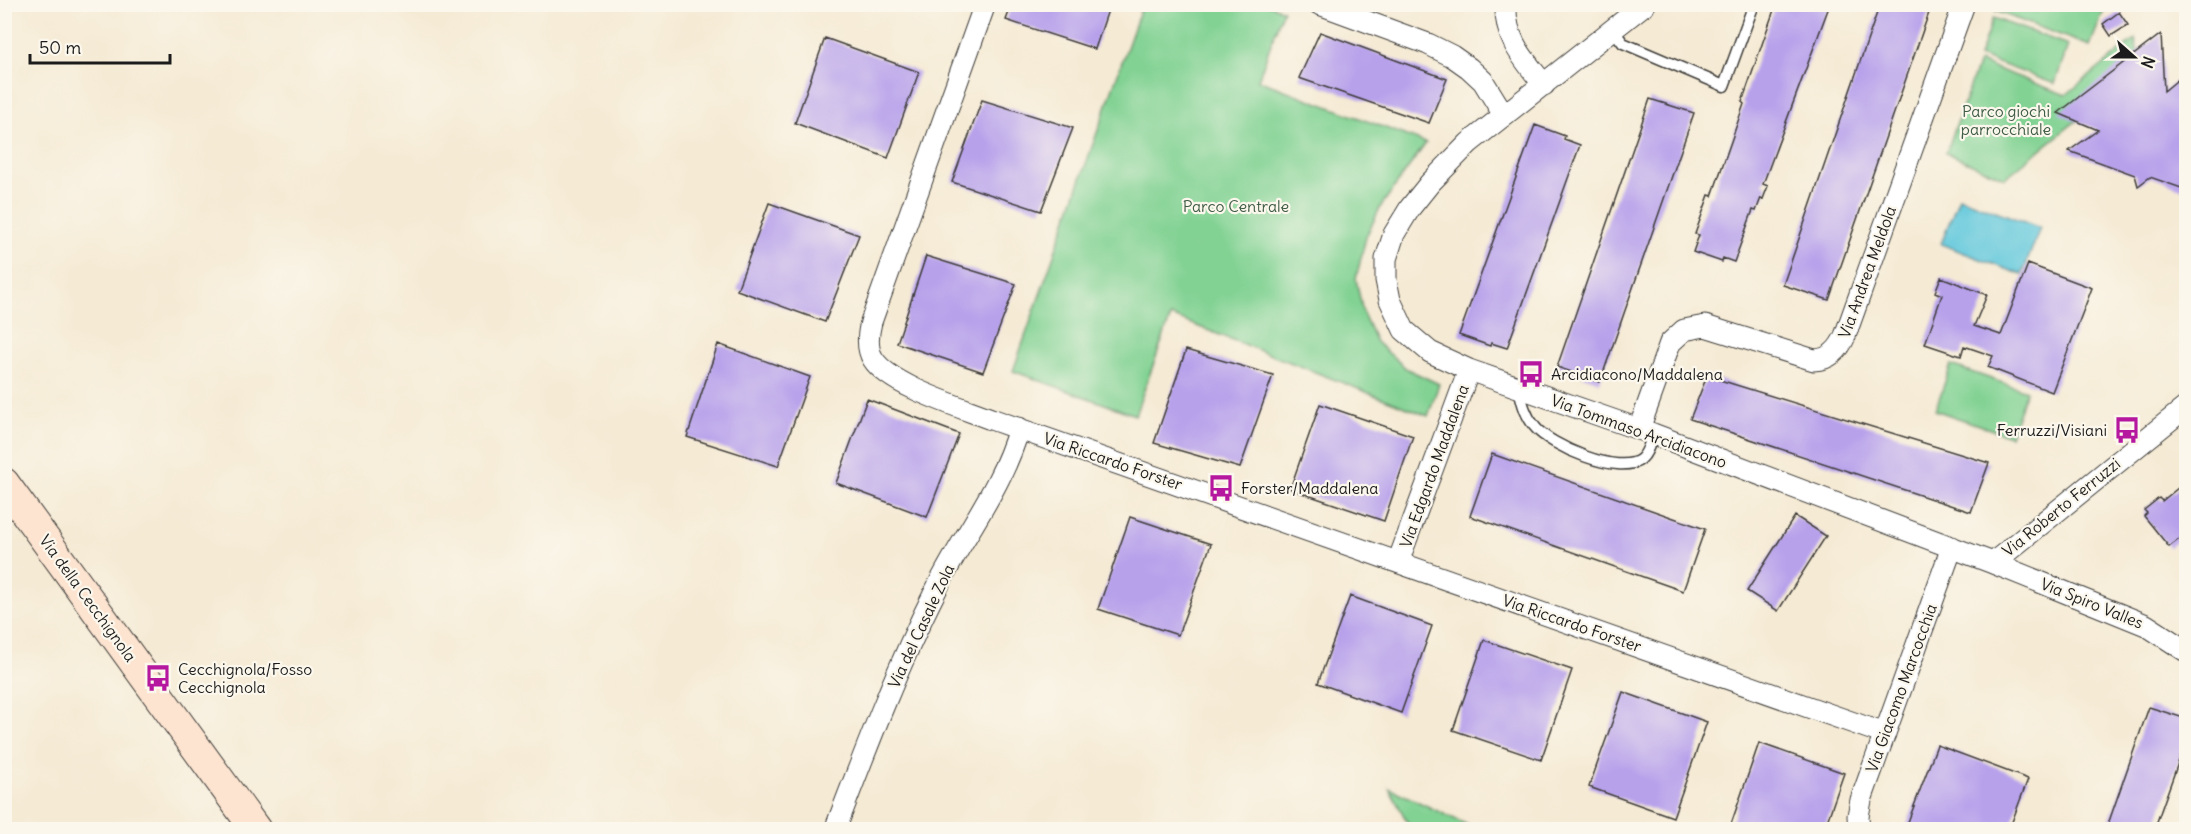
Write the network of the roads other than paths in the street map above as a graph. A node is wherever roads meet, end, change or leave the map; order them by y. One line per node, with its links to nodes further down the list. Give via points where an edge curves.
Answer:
1 (985, 4): 13 (street, Via Riccardo Forster, via 878,302 869,346 877,364 897,380)
2 (1319, 4): 9 (street, via 1452,56 1483,81)
3 (1506, 4): 8 (street, via 1513,43)
4 (1645, 4): 7 (street, Via Tommaso Arcidiacono)
5 (1754, 4): 7 (lane, via 1724,86 1623,43)
6 (1964, 4): 14 (street, Via Andrea Meldola, via 1837,350 1814,360 1705,326 1684,330 1670,343)
7 (1614, 31): 8 (street, Via Tommaso Arcidiacono)
8 (1544, 85): 9 (street, Via Tommaso Arcidiacono)
9 (1504, 115): 10 (street, Via Tommaso Arcidiacono, via 1469,143 1430,183 1399,225 1386,259 1390,300 1404,330 1430,352)
10 (1469, 370): 11 (street, Via Tommaso Arcidiacono); 17 (street, Via Edgardo Maddalena)
11 (1519, 388): 14 (street, Via Tommaso Arcidiacono); 14 (lane, via 1526,413 1541,434 1603,462 1637,462 1646,454)
12 (2187, 407): 18 (street, Via Roberto Ferruzzi)
13 (1019, 428): 17 (street, Via Riccardo Forster); 22 (street, Via del Casale Zola, via 998,482 953,557 919,627)
14 (1646, 432): 16 (street, Via Tommaso Arcidiacono)
15 (4, 483): 21 (street, Via della Cecchignola)
16 (1952, 547): 18 (street, Via Tommaso Arcidiacono); 20 (street, Via Giacomo Marcocchia)
17 (1398, 562): 20 (street, Via Riccardo Forster)
18 (1993, 563): 19 (street, Via Spiro Valles, via 2146,625)
19 (2187, 651)
20 (1885, 734): 23 (street, Via Giacomo Marcocchia, via 1859,809)
21 (256, 830)
22 (835, 830)
23 (1859, 830)

